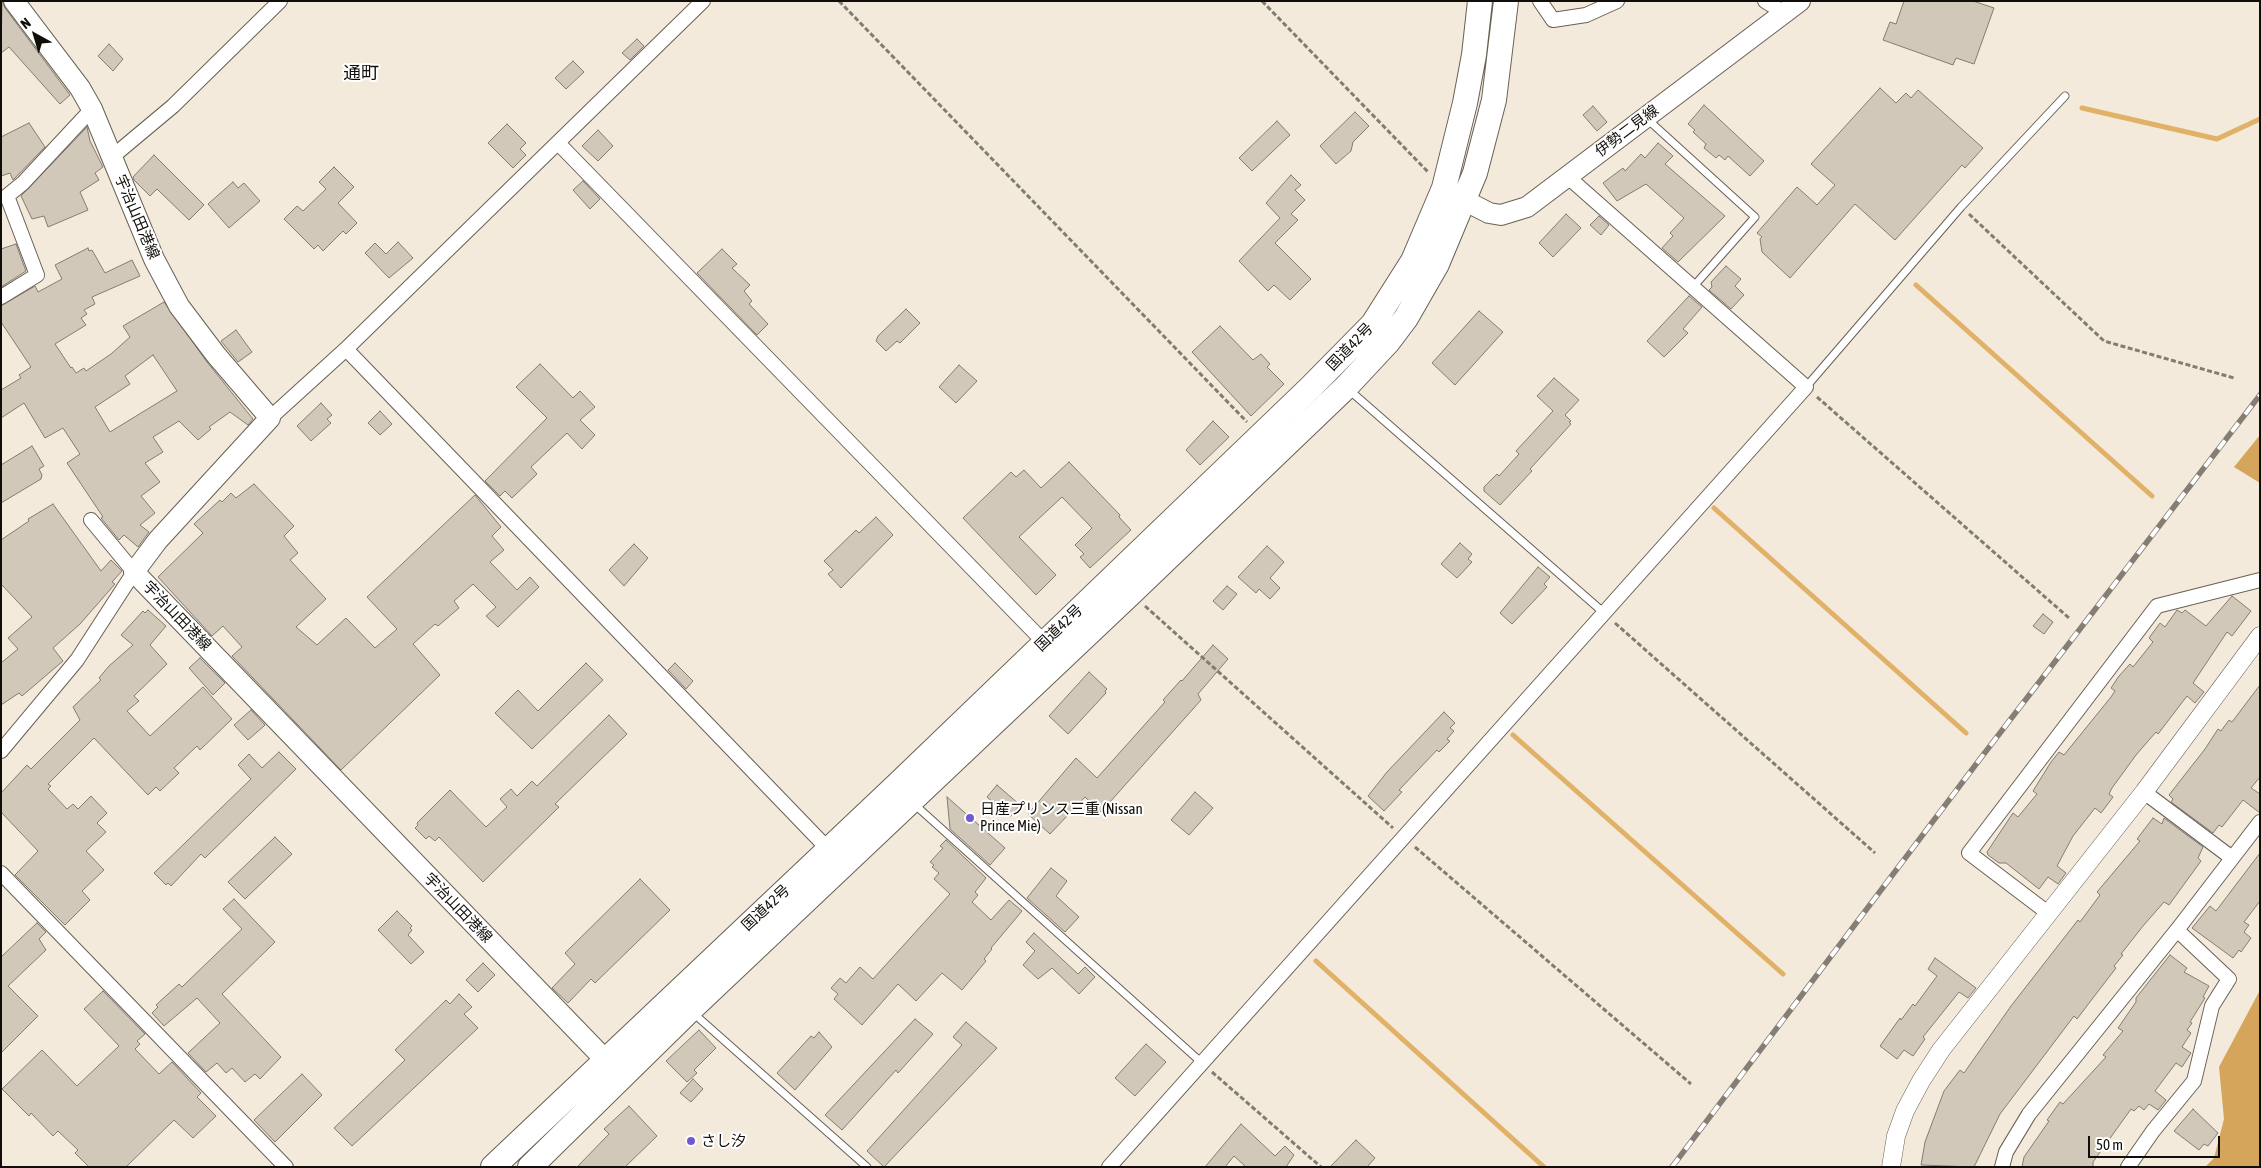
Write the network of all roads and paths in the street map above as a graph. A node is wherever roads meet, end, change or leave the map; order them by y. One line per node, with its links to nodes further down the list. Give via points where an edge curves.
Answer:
1 (14, 1): 13 (main road, 宇治山田港線, via 80,88)
2 (280, 1): 16 (street, via 179,100)
3 (703, 1): 15 (street)
4 (839, 1): 27 (path)
5 (1262, 1): 18 (path)
6 (1480, 1): 18 (highway, 国道42号)
7 (1506, 1): 18 (highway, 国道42号, via 1494,100 1475,173)
8 (1540, 1): 9 (street, via 1553,20 1586,15)
9 (1617, 1)
10 (1765, 1): 11 (street)
11 (1793, 7): 14 (main road, 伊勢二見線)
12 (2065, 96): 19 (lane)
13 (92, 109): 16 (main road, 宇治山田港線); 21 (street, via 7,196 37,275)
14 (1645, 117): 17 (main road, 伊勢二見線); 20 (lane, via 1755,218)
15 (558, 143): 22 (street); 35 (street)
16 (112, 157): 26 (main road, 宇治山田港線, via 154,259 179,306)
17 (1568, 177): 18 (main road, 伊勢二見線, via 1527,207 1501,215 1488,213); 20 (street)
18 (1453, 195): 24 (highway, 国道42号, via 1451,236 1437,264 1406,318); 27 (highway, 国道42号, via 1372,324)
19 (1961, 207): 23 (path, via 2104,341); 25 (lane)
20 (1693, 286): 25 (street)
21 (1, 298)
22 (346, 349): 26 (street); 41 (street)
23 (2234, 378)
24 (1346, 387): 31 (highway, 国道42号); 32 (lane)
25 (1806, 387): 32 (street); 33 (path)
26 (270, 418): 29 (main road, 宇治山田港線, via 158,540)
27 (1259, 435): 35 (highway, 国道42号)
28 (91, 520): 29 (street)
29 (134, 572): 36 (street, via 77,660); 48 (main road, 宇治山田港線)
30 (2260, 580): 45 (street, via 2157,606 1969,853)
31 (1131, 594): 38 (highway, 国道42号); 40 (path)
32 (1603, 612): 40 (street); 42 (path)
33 (2069, 618)
34 (2260, 636): 37 (street)
35 (1044, 642): 38 (highway, 国道42号)
36 (1, 751)
37 (2144, 792): 43 (street); 45 (street)
38 (904, 794): 41 (highway, 国道42号); 47 (highway, 国道42号); 49 (lane)
39 (2260, 822): 43 (street)
40 (1402, 837): 49 (street); 51 (path)
41 (828, 849): 48 (highway, 国道42号)
42 (1875, 853)
43 (2232, 858): 46 (street)
44 (1, 873): 52 (street)
45 (2048, 914): 58 (street, via 1920,1081 1896,1136)
46 (2178, 930): 59 (street, via 2029,1114 2006,1152); 60 (street, via 2230,979 2212,1006 2194,1081)
47 (690, 1010): 50 (highway, 国道42号); 55 (lane)
48 (605, 1060): 50 (main road, 宇治山田港線); 53 (highway, 国道42号)
49 (1202, 1063): 56 (street); 57 (path)
50 (622, 1077): 54 (highway, 国道42号)
51 (1691, 1084)
52 (286, 1167)
53 (493, 1167)
54 (530, 1167)
55 (867, 1167)
56 (1109, 1167)
57 (1321, 1167)
58 (1891, 1167)
59 (2002, 1167)
60 (2128, 1167)

